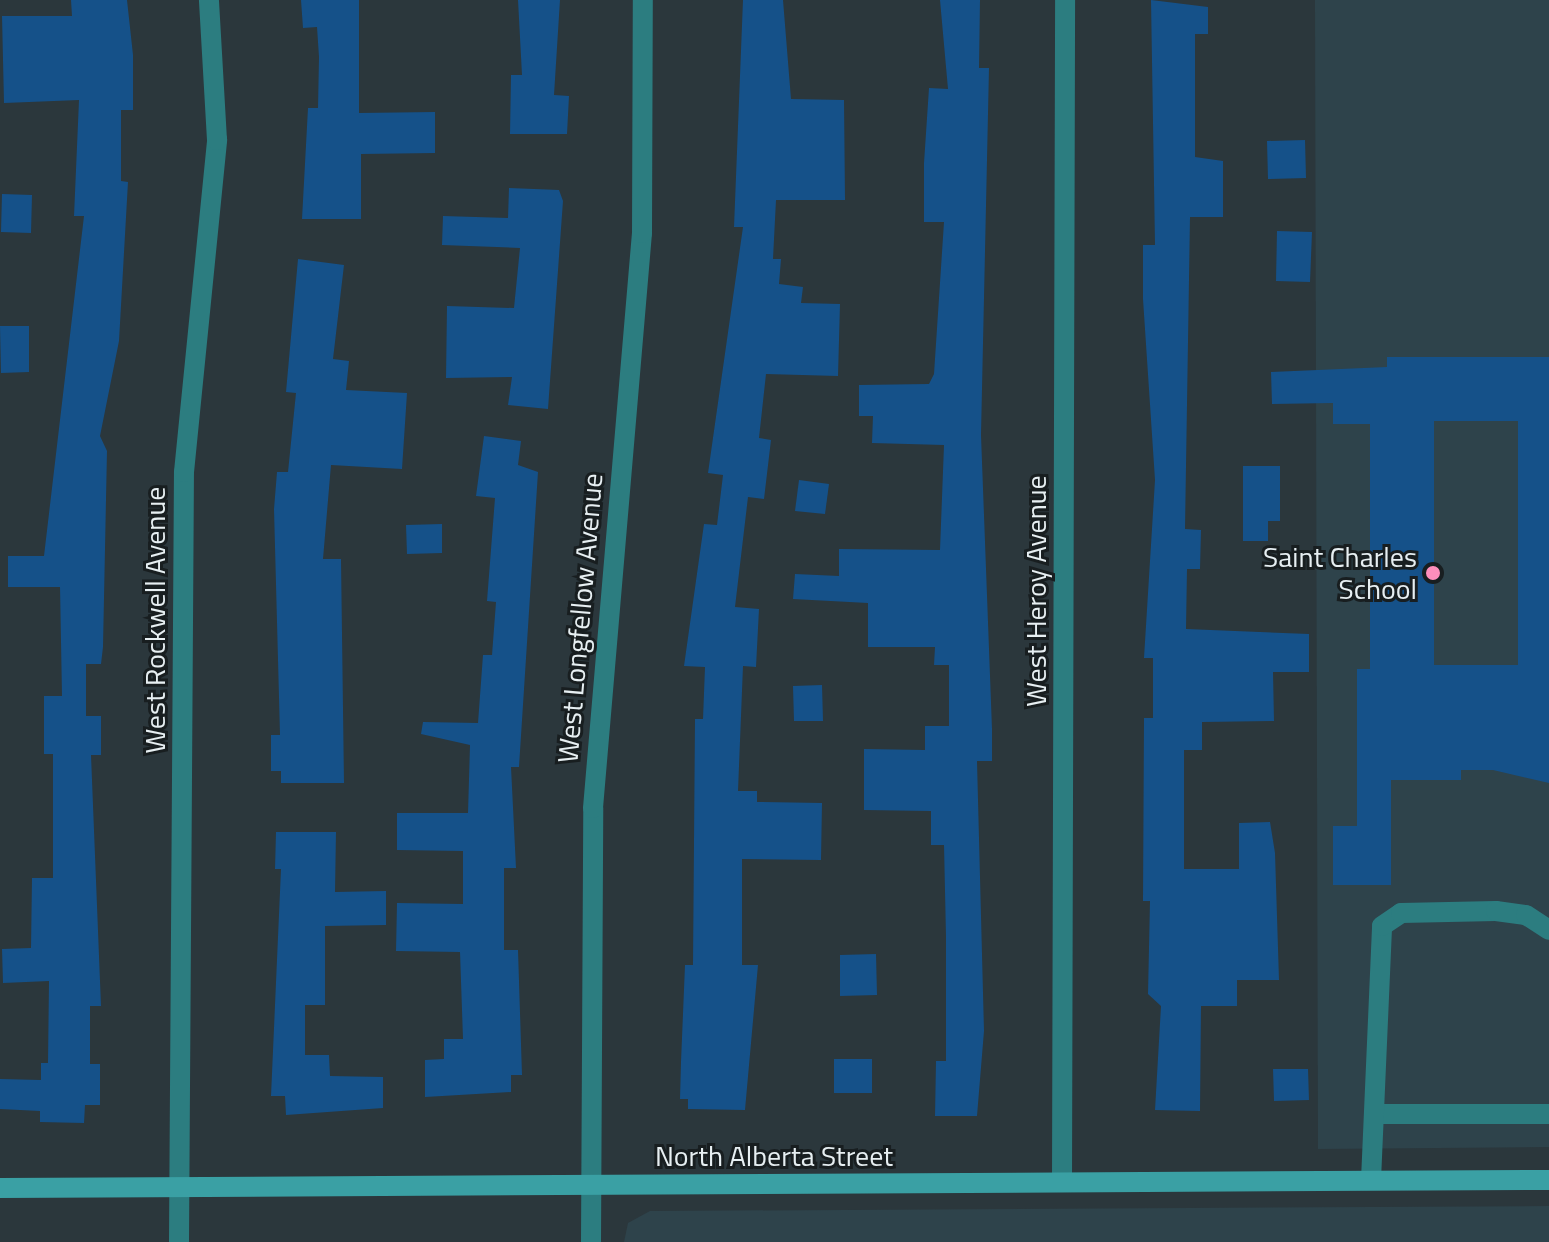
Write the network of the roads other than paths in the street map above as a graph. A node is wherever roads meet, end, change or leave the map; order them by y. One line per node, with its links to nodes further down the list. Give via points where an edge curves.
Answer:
1 (209, 0): 10 (street, West Rockwell Avenue, via 217,140 184,472)
2 (643, 0): 11 (street, West Longfellow Avenue, via 642,233 593,808)
3 (1065, 0): 9 (street, West Heroy Avenue)
4 (1549, 930): 5 (street, via 1526,915 1496,911 1401,913 1382,926)
5 (1374, 1114): 6 (street); 7 (street)
6 (1549, 1114)
7 (1371, 1180): 8 (main road, North Alberta Street); 9 (main road, North Alberta Street)
8 (1549, 1180)
9 (1062, 1182): 11 (main road, North Alberta Street)
10 (179, 1186): 11 (main road, North Alberta Street); 12 (main road, North Alberta Street); 13 (street, West Rockwell Avenue)
11 (591, 1186): 14 (street, West Longfellow Avenue)
12 (0, 1188)
13 (179, 1242)
14 (591, 1242)

